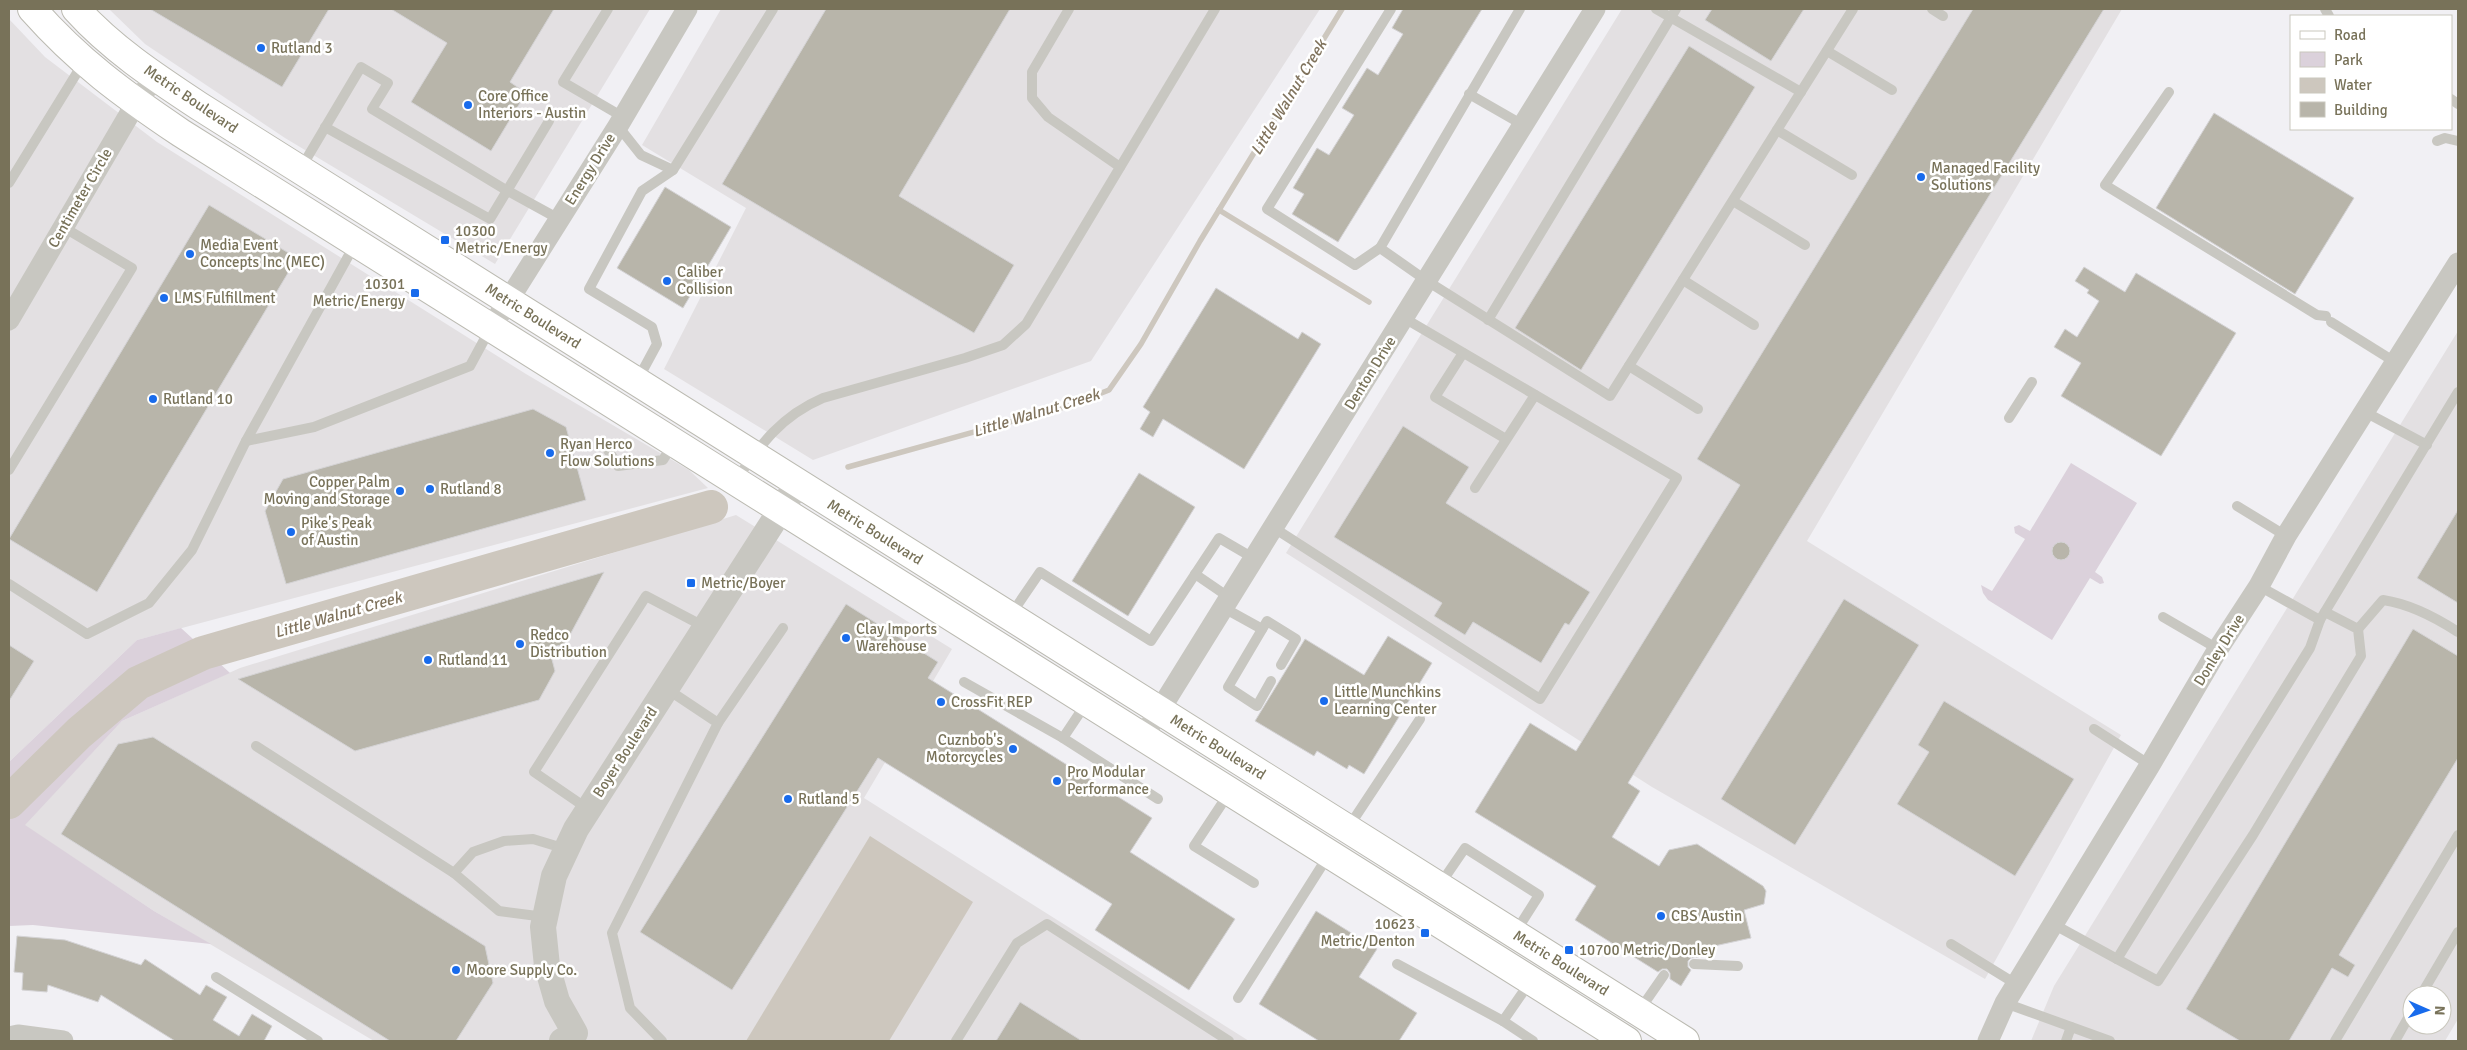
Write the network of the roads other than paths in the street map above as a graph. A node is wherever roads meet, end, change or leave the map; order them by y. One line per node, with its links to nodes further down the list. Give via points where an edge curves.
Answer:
1 (32, 9): 17 (main road, Metric Boulevard)
2 (608, 9): 25 (lane, via 563,82)
3 (686, 9): 25 (street, Energy Drive)
4 (773, 9): 33 (lane)
5 (1068, 9): 31 (lane, via 1032,72 1032,98 1048,117)
6 (1215, 9): 31 (lane)
7 (1391, 9): 43 (lane, via 1267,209 1355,265)
8 (1520, 9): 22 (lane)
9 (1595, 9): 26 (street, Denton Drive)
10 (1656, 9): 13 (lane)
11 (1853, 9): 16 (lane)
12 (1932, 9): 14 (lane)
13 (1673, 13): 20 (lane); 50 (lane)
14 (1943, 16)
15 (88, 17): 17 (main road); 18 (main road, Metric Boulevard, via 116,47)
16 (1827, 51): 19 (lane); 20 (lane)
17 (76, 56): 23 (main road, Metric Boulevard); 35 (lane)
18 (155, 77): 23 (street, Centimeter Circle); 32 (main road, Metric Boulevard)
19 (1892, 90)
20 (1801, 92): 28 (lane)
21 (2169, 92): 54 (lane, via 2105,185)
22 (1469, 94): 26 (lane); 43 (lane)
23 (136, 103): 37 (main road, Metric Boulevard); 40 (street, Centimeter Circle)
24 (549, 121): 36 (lane)
25 (621, 121): 33 (lane, via 641,155); 39 (street, Energy Drive)
26 (1523, 125): 46 (street, Denton Drive)
27 (325, 127): 32 (lane); 36 (lane, via 490,219); 36 (lane, via 362,67 388,83 372,109)
28 (1777, 130): 34 (lane); 38 (lane)
29 (2438, 141): 30 (lane, via 2446,138)
30 (2458, 141)
31 (1120, 167): 68 (lane, via 1026,324 1003,345 823,398 800,408 782,422)
32 (300, 170): 37 (main road); 47 (main road, Metric Boulevard)
33 (673, 170): 56 (lane, via 642,191 589,289 652,327 658,344)
34 (1852, 175)
35 (9, 183)
36 (506, 190): 39 (lane)
37 (284, 197): 41 (main road, Metric Boulevard)
38 (1733, 201): 42 (lane); 45 (lane)
39 (559, 219): 47 (street, Energy Drive)
40 (64, 227): 49 (street, Centimeter Circle); 69 (lane, via 132,268)
41 (356, 243): 52 (main road, Metric Boulevard); 64 (lane)
42 (1805, 245)
43 (1380, 248): 46 (lane)
44 (2458, 263): 54 (street, Donley Drive)
45 (1683, 280): 51 (lane); 55 (lane)
46 (1428, 282): 48 (street, Denton Drive); 50 (lane)
47 (508, 301): 52 (street, Energy Drive); 56 (main road, Metric Boulevard)
48 (1404, 318): 53 (lane); 75 (street, Denton Drive)
49 (9, 320)
50 (1488, 320): 55 (lane, via 1610,396)
51 (1754, 325)
52 (491, 328): 64 (lane, via 470,366 314,427); 65 (main road, Metric Boulevard)
53 (1463, 353): 59 (lane); 63 (lane, via 1435,397)
54 (2396, 362): 61 (street, Donley Drive)
55 (1629, 366): 60 (lane)
56 (637, 380): 68 (main road, Metric Boulevard)
57 (2032, 382): 62 (lane)
58 (2458, 392): 67 (lane)
59 (1535, 395): 63 (lane); 75 (lane, via 1678,478 1540,699)
60 (1698, 409)
61 (2365, 412): 67 (lane); 76 (street, Donley Drive)
62 (2010, 418)
63 (1506, 439): 72 (lane)
64 (246, 440): 79 (lane, via 192,550 149,603 87,634)
65 (674, 442): 66 (lane, via 663,460 618,466); 70 (main road, Metric Boulevard)
66 (604, 445)
67 (2427, 445): 83 (lane)
68 (753, 454): 70 (lane); 71 (main road, Metric Boulevard)
69 (9, 470)
70 (736, 480): 74 (main road, Metric Boulevard)
71 (798, 483): 74 (street, Boyer Boulevard); 82 (main road, Metric Boulevard)
72 (1475, 488)
73 (2237, 506): 76 (lane)
74 (781, 509): 85 (street, Boyer Boulevard); 95 (main road, Metric Boulevard)
75 (1274, 528): 77 (street, Denton Drive)
76 (2286, 536): 80 (street, Donley Drive)
77 (1255, 559): 78 (lane, via 1219,538); 81 (street, Denton Drive)
78 (1195, 574): 81 (lane); 82 (lane, via 1151,641 1040,572)
79 (9, 584)
80 (2259, 586): 83 (lane); 90 (street, Donley Drive)
81 (1227, 603): 87 (lane); 96 (street, Denton Drive)
82 (1009, 616): 96 (main road, Metric Boulevard)
83 (2323, 616): 88 (lane); 119 (lane, via 2310,648)
84 (2163, 617): 90 (lane)
85 (705, 627): 94 (street, Boyer Boulevard); 106 (lane, via 646,596 640,605 534,772)
86 (783, 628): 98 (lane)
87 (1262, 629): 91 (lane, via 1267,621 1296,638); 92 (lane, via 1228,687 1257,706)
88 (2358, 629): 89 (lane, via 2383,600 2399,602); 119 (lane, via 2361,656 2253,835 2158,981)
89 (2458, 632)
90 (2218, 649): 103 (street, Donley Drive)
91 (1281, 665)
92 (1271, 681)
93 (964, 682): 101 (lane)
94 (666, 689): 98 (lane); 106 (street, Boyer Boulevard)
95 (1087, 702): 100 (main road, Metric Boulevard); 101 (lane)
96 (1160, 711): 100 (street, Denton Drive); 107 (main road, Metric Boulevard)
97 (1420, 719): 107 (lane)
98 (718, 723): 138 (lane, via 612,933 630,1008)
99 (2094, 729): 103 (lane)
100 (1143, 737): 104 (main road, Metric Boulevard)
101 (1063, 738): 105 (lane)
102 (256, 746): 111 (lane)
103 (2150, 766): 115 (street, Donley Drive)
104 (1230, 792): 110 (main road, Metric Boulevard); 112 (lane, via 1194,846)
105 (1158, 798)
106 (588, 810): 109 (street, Boyer Boulevard)
107 (1348, 829): 113 (main road, Metric Boulevard)
108 (2458, 835): 147 (lane)
109 (566, 849): 111 (lane, via 533,839 504,841 473,852); 114 (street, Boyer Boulevard, via 554,876)
110 (1329, 855): 125 (main road, Metric Boulevard); 128 (lane)
111 (454, 873): 114 (lane, via 500,911)
112 (1254, 883)
113 (1439, 887): 117 (main road, Metric Boulevard); 117 (lane, via 1465,848 1538,895)
114 (545, 917): 135 (street, Boyer Boulevard, via 547,966 557,1001)
115 (2052, 924): 119 (lane); 126 (street, Donley Drive)
116 (2458, 932): 127 (lane)
117 (1515, 934): 130 (main road, Metric Boulevard)
118 (1951, 944): 126 (lane)
119 (2117, 960)
120 (1397, 964): 131 (lane)
121 (1694, 964): 122 (lane)
122 (1738, 966)
123 (1664, 975): 130 (lane)
124 (216, 977): 137 (lane)
125 (1530, 981): 131 (lane); 142 (main road, Metric Boulevard)
126 (2016, 984): 129 (street, Donley Drive)
127 (2428, 985)
128 (1238, 998)
129 (2005, 1003): 132 (lane); 144 (street, Donley Drive)
130 (1638, 1012): 143 (main road, Metric Boulevard)
131 (1503, 1021): 141 (lane)
132 (2071, 1027): 145 (lane); 146 (lane)
133 (2402, 1029): 148 (lane)
134 (9, 1037): 136 (street)
135 (574, 1038)
136 (63, 1041)
137 (318, 1041)
138 (662, 1041)
139 (956, 1041): 140 (lane, via 1017,943 1047,924)
140 (1229, 1041)
141 (1533, 1041)
142 (1626, 1041)
143 (1685, 1041)
144 (1988, 1041)
145 (2066, 1041)
146 (2110, 1041)
147 (2335, 1041)
148 (2395, 1041)

